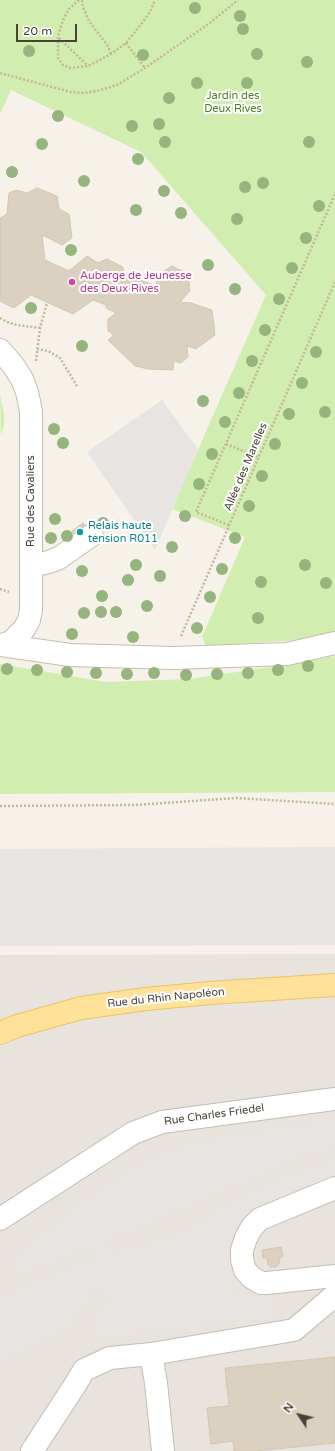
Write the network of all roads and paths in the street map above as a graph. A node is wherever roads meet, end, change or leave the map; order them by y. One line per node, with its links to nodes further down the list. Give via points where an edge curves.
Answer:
1 (81, 0): 4 (path, via 64,18); 6 (path, via 89,21)
2 (155, 0): 5 (path, via 142,24)
3 (238, 0): 8 (path)
4 (58, 37): 7 (path); 7 (path, via 58,58 63,65 70,68)
5 (126, 43): 6 (path); 8 (path)
6 (111, 54): 7 (path)
7 (88, 66)
8 (145, 68): 9 (path, via 117,85 83,93)
9 (0, 73)
10 (335, 194): 19 (path)
11 (335, 282): 20 (path, Allée des Marelles)
12 (47, 303): 14 (path)
13 (0, 318): 14 (path, via 17,325)
14 (40, 328): 16 (path)
15 (0, 350): 23 (street, Rue des Cavaliers, via 22,379 31,411)
16 (37, 350): 17 (path); 18 (path, via 48,351 60,358)
17 (36, 366)
18 (77, 386)
19 (226, 444): 20 (path); 21 (path, via 196,512)
20 (258, 457): 21 (path, Allée des Marelles)
21 (229, 525): 26 (path, Allée des Marelles)
22 (92, 535): 23 (street, via 59,558)
23 (31, 566): 25 (street, Rue des Cavaliers, via 29,620 17,637)
24 (335, 643): 26 (street, via 287,654)
25 (1, 645): 26 (street, via 70,655)
26 (173, 658)
27 (335, 804): 28 (path, via 236,798 135,805)
28 (0, 806)
29 (335, 985): 30 (main road, Rue du Rhin Napoléon, via 196,994 81,1008)
30 (0, 1033)
31 (335, 1099): 33 (street, Rue Charles Friedel, via 162,1122 133,1133)
32 (335, 1188): 34 (street, via 260,1219 252,1227 242,1250 245,1270 261,1282)
33 (0, 1219)
34 (335, 1276)
35 (335, 1295): 36 (street, via 294,1330)
36 (151, 1354): 37 (street, via 110,1358 84,1370); 38 (street)
37 (32, 1451)
38 (163, 1451)

